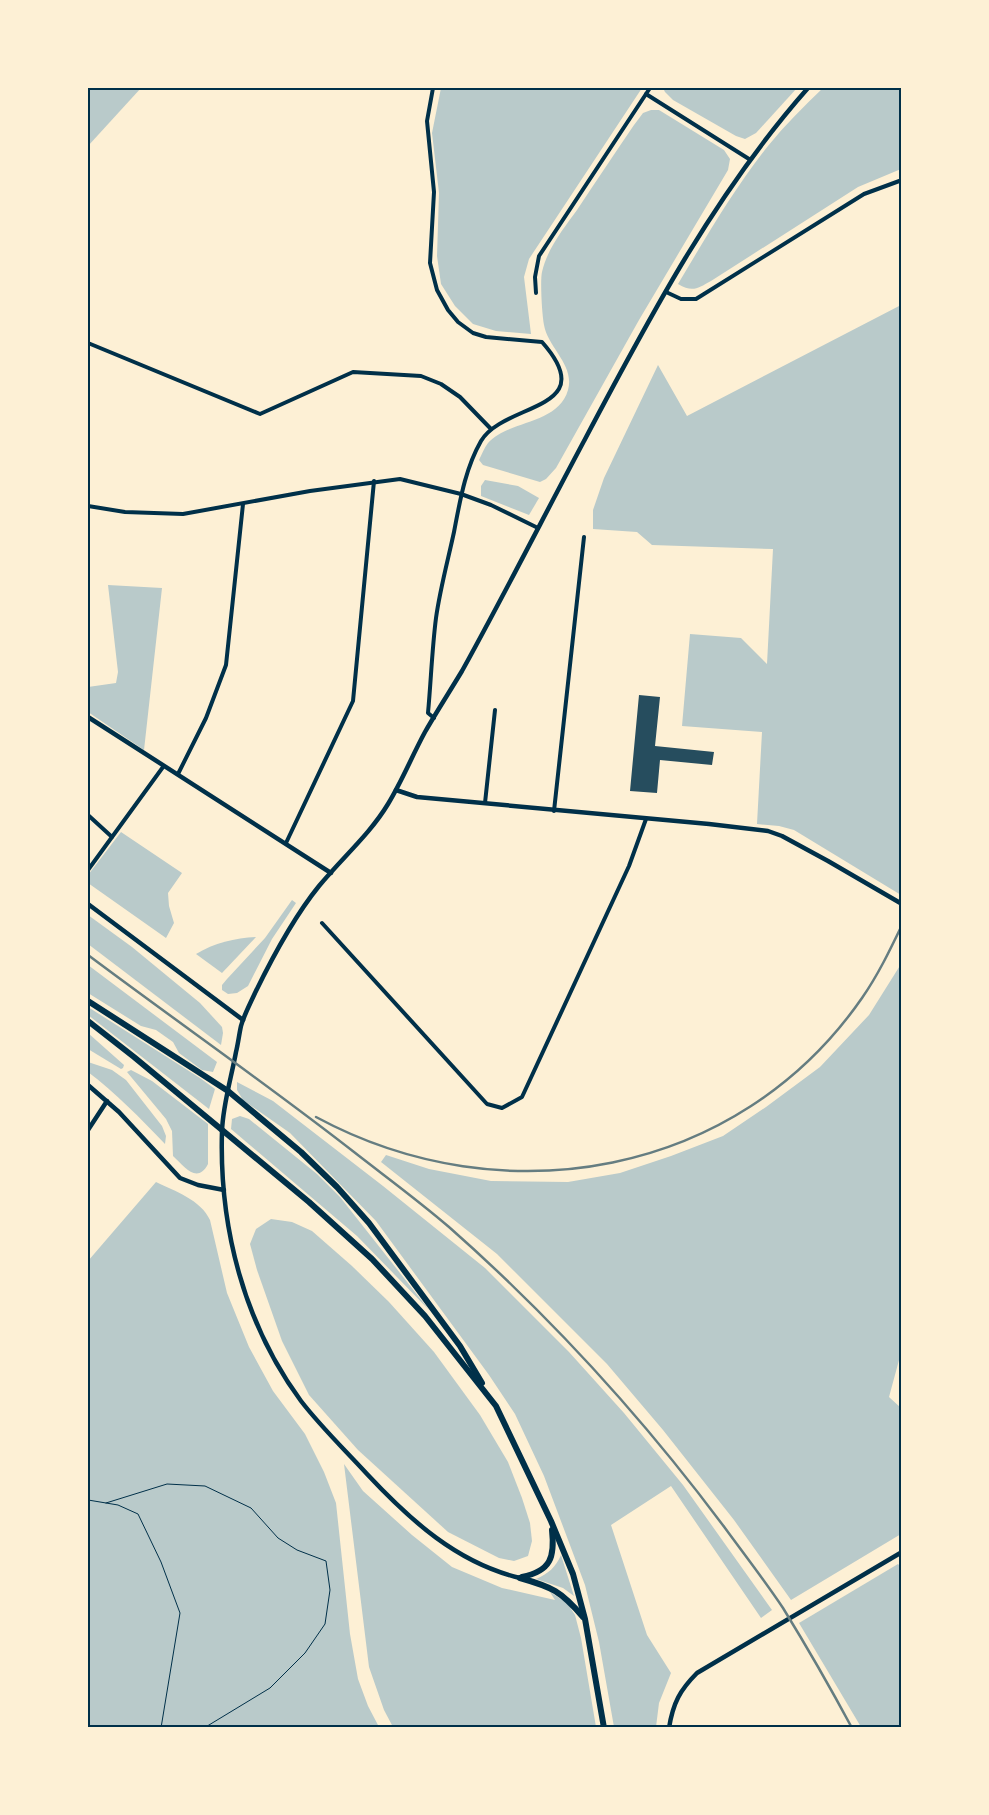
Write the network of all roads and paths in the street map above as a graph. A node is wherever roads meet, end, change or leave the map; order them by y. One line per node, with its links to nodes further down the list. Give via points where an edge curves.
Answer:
1 (433, 88): 10 (street, via 427,121 434,192 430,263 437,290 458,322 474,333 542,342 560,368 562,381 559,391)
2 (650, 88): 4 (street)
3 (808, 88): 5 (street)
4 (646, 94): 5 (street); 8 (street, via 539,256)
5 (750, 159): 7 (street, via 697,238)
6 (902, 180): 7 (street, via 864,194 696,299 681,299)
7 (666, 292): 15 (street)
8 (536, 293)
9 (88, 343): 10 (street, via 260,414 353,372 421,376 460,397)
10 (490, 429): 12 (street, via 474,456)
11 (374, 481): 12 (street, via 400,479); 13 (street); 28 (street, via 353,701)
12 (461, 494): 15 (street); 19 (street, via 436,618 428,713)
13 (243, 504): 14 (street, via 176,514 124,512); 21 (street, via 226,665 206,718)
14 (88, 506)
15 (538, 528): 19 (street)
16 (584, 537): 24 (street)
17 (495, 710): 23 (street)
18 (88, 717): 20 (street)
19 (434, 718): 22 (street)
20 (163, 766): 21 (street); 27 (street)
21 (178, 774): 28 (street)
22 (396, 790): 23 (street, via 417,797); 30 (street, via 372,827)
23 (484, 803): 24 (street)
24 (554, 811): 26 (street)
25 (88, 816): 27 (street)
26 (646, 819): 32 (street, via 768,831); 33 (street, via 629,866 522,1097 502,1108 487,1104)
27 (112, 837): 29 (street)
28 (286, 843): 30 (street)
29 (88, 870)
30 (331, 872): 35 (street, via 292,924)
31 (88, 904): 35 (street)
32 (902, 904)
33 (322, 923)
34 (88, 1001): 38 (highway)
35 (243, 1020): 38 (street)
36 (88, 1021): 42 (highway, via 302,1196 372,1259 425,1316)
37 (88, 1085): 39 (street)
38 (228, 1091): 41 (street, via 222,1131); 42 (highway, via 338,1187 369,1223 460,1346)
39 (107, 1101): 40 (street); 41 (street, via 180,1178 198,1185)
40 (88, 1130)
41 (224, 1187): 47 (street, via 233,1250 250,1307 264,1340 303,1403 376,1483 445,1545 474,1563)
42 (496, 1406): 45 (highway)
43 (88, 1500): 44 (path)
44 (106, 1502): 49 (path, via 138,1514 180,1613); 50 (path, via 167,1484 205,1486 251,1508 278,1538 326,1562 330,1590 325,1624 305,1652 270,1688)
45 (551, 1521): 47 (highway, via 552,1556 537,1574); 48 (highway, via 573,1574)
46 (902, 1552): 52 (street, via 697,1673 677,1699)
47 (520, 1578): 48 (highway, via 555,1590 568,1599)
48 (584, 1619): 51 (highway)
49 (160, 1728)
50 (204, 1728)
51 (604, 1728)
52 (669, 1728)

